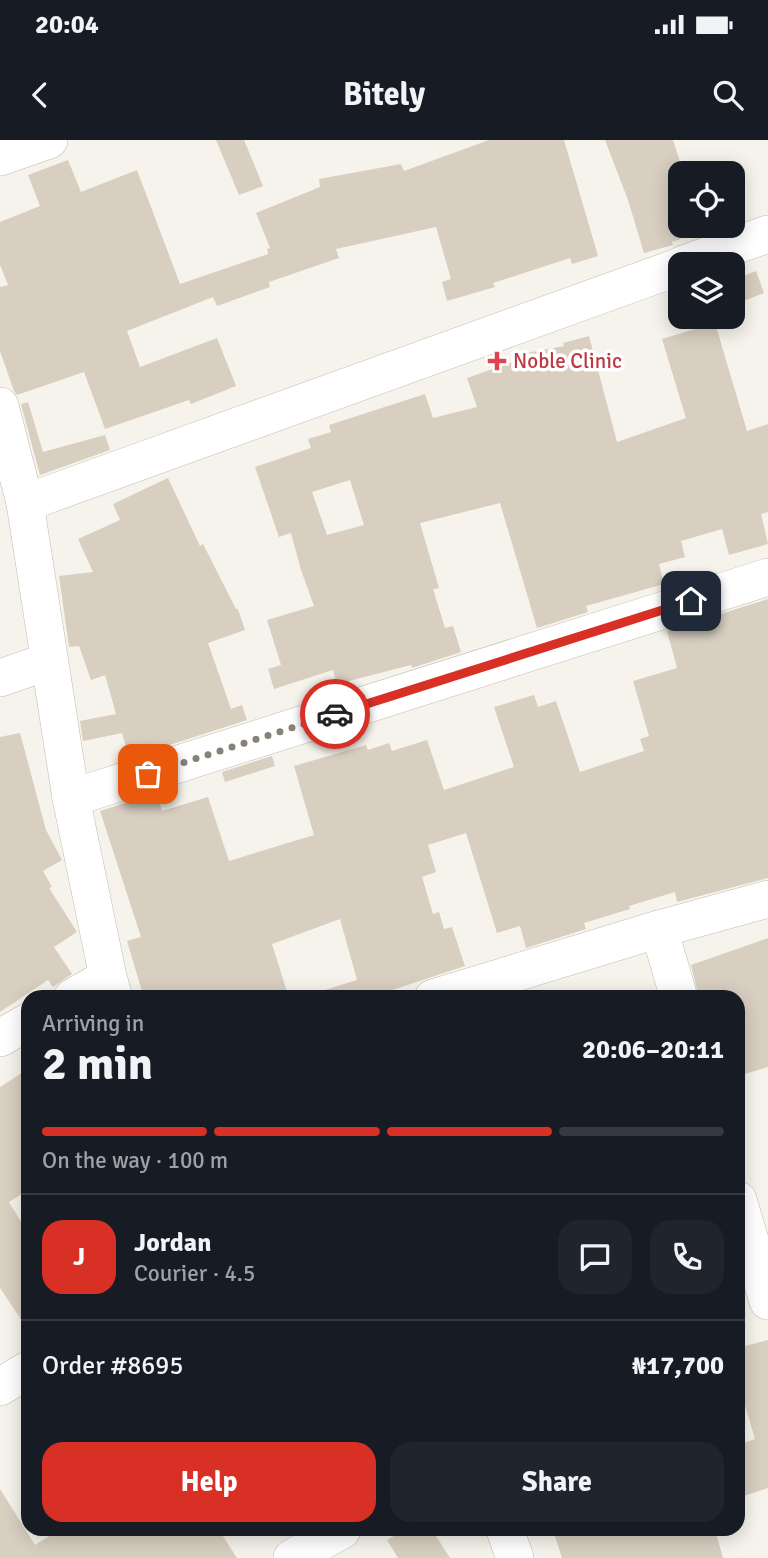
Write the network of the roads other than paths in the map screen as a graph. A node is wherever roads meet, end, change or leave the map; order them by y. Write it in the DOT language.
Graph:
graph roads {
  1 [pos="49,140"];
  2 [pos="0,157"];
  3 [pos="768,234"];
  4 [pos="719,252"];
  5 [pos="668,270"];
  6 [pos="0,406"];
  7 [pos="25,503"];
  8 [pos="768,577"];
  9 [pos="49,661"];
  10 [pos="0,678"];
  11 [pos="71,798"];
  12 [pos="768,899"];
  13 [pos="659,929"];
  14 [pos="111,987"];
  15 [pos="459,990"];
  16 [pos="677,990"];
  17 [pos="21,1026"];
  18 [pos="0,1038"];
  19 [pos="745,1224"];
  20 [pos="768,1301"];
  21 [pos="21,1374"];
  22 [pos="0,1387"];
  23 [pos="331,1536"];
  24 [pos="507,1536"];
  25 [pos="292,1558"];
  26 [pos="515,1558"];
  1 -- 2 [label="street"];
  3 -- 4 [label="street"];
  5 -- 7 [label="street"];
  6 -- 7 [label="street"];
  7 -- 9 [label="street"];
  8 -- 11 [label="street"];
  9 -- 10 [label="street"];
  9 -- 11 [label="street"];
  11 -- 14 [label="street"];
  12 -- 13 [label="street"];
  13 -- 15 [label="street"];
  13 -- 16 [label="street"];
  17 -- 18 [label="street"];
  19 -- 20 [label="street"];
  21 -- 22 [label="street"];
  23 -- 25 [label="street"];
  24 -- 26 [label="street"];
}
